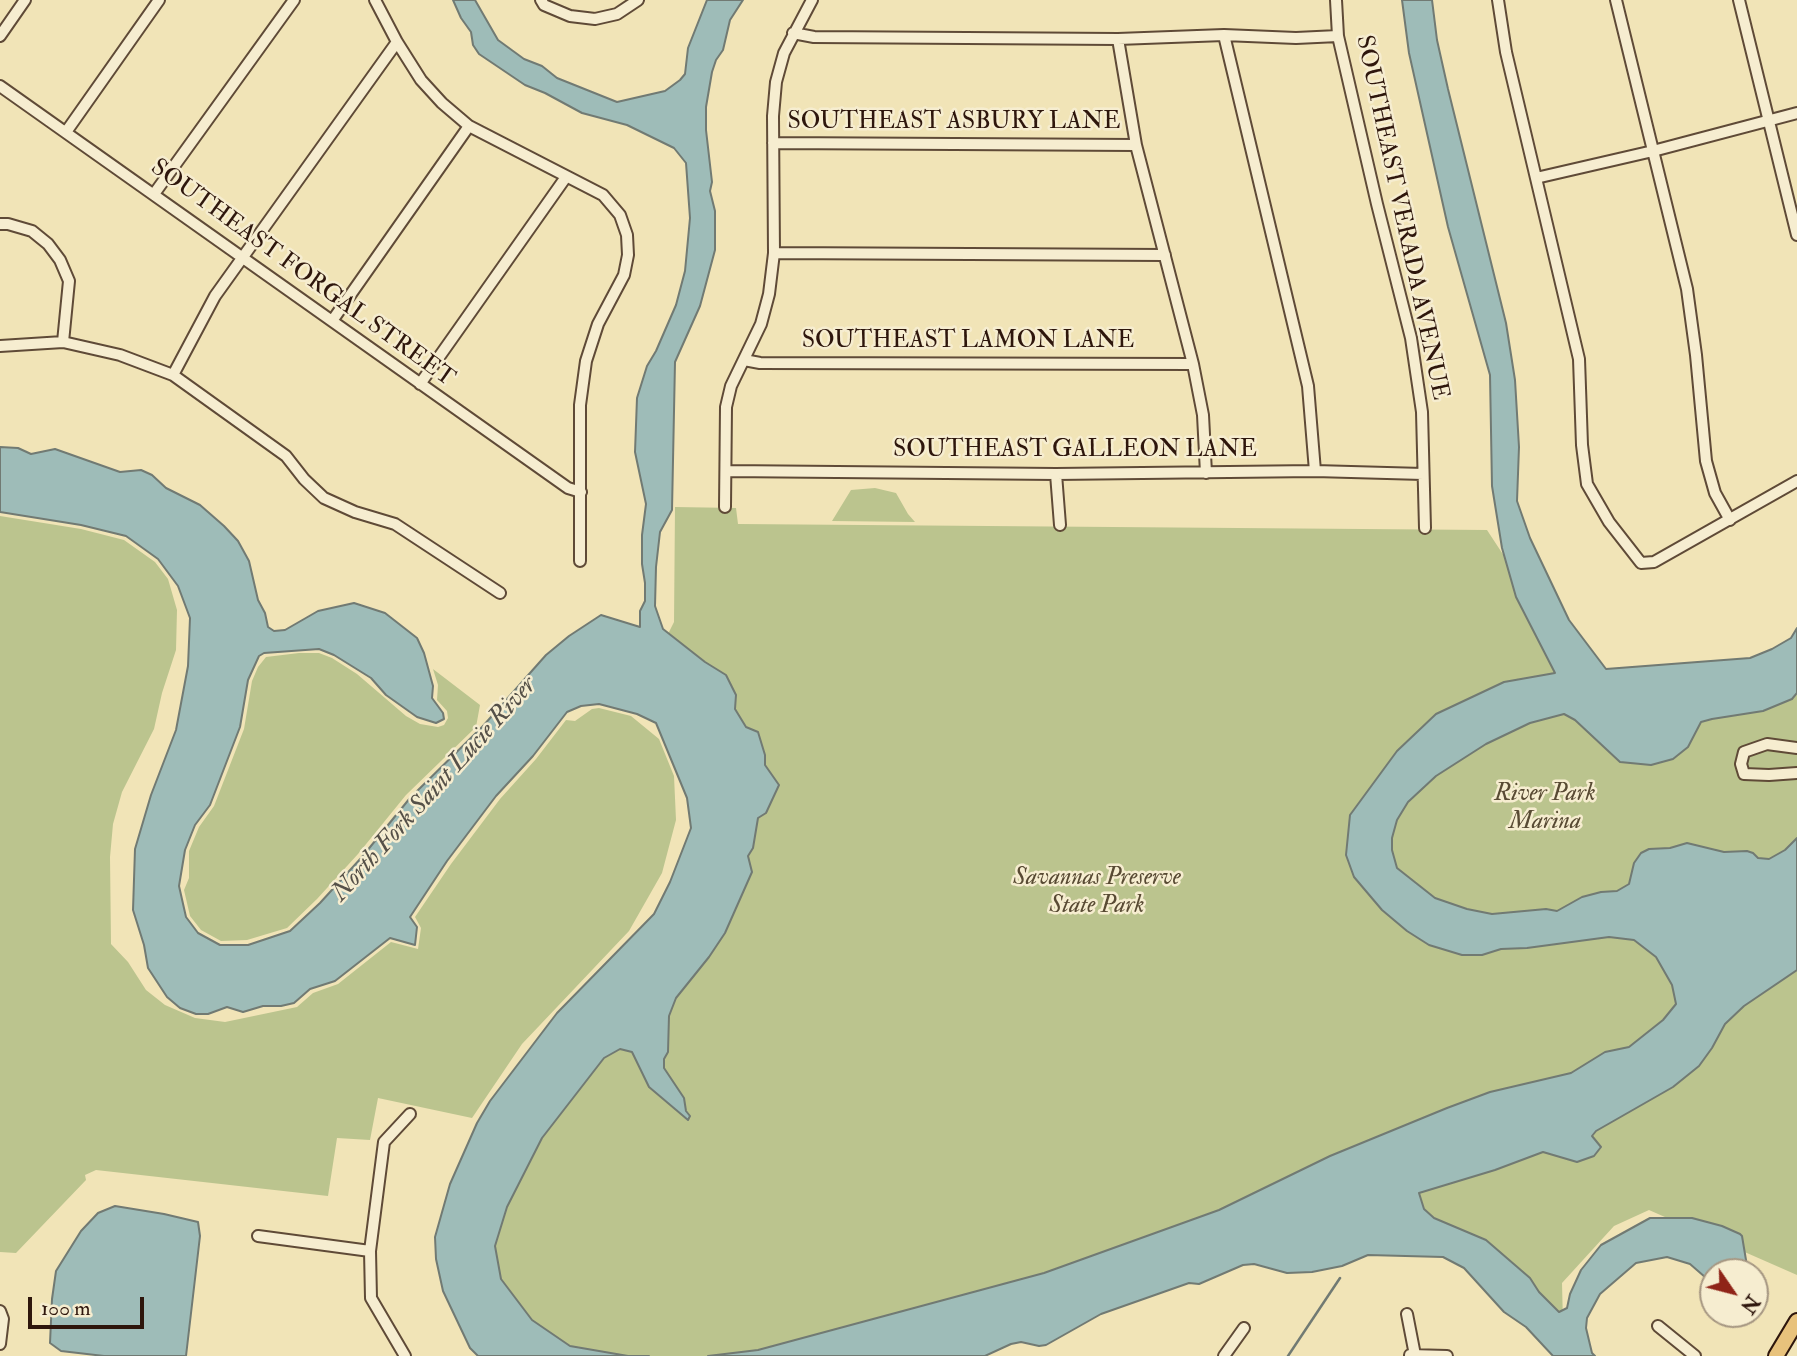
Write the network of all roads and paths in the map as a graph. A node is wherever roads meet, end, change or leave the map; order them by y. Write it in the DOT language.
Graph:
graph roads {
  1 [pos="25,0"];
  2 [pos="159,0"];
  3 [pos="294,0"];
  4 [pos="375,0"];
  5 [pos="541,0"];
  6 [pos="638,0"];
  7 [pos="812,0"];
  8 [pos="1336,0"];
  9 [pos="1497,0"];
  10 [pos="1616,0"];
  11 [pos="1739,0"];
  12 [pos="793,33"];
  13 [pos="1224,35"];
  14 [pos="0,36"];
  15 [pos="1338,36"];
  16 [pos="1118,39"];
  17 [pos="397,42"];
  18 [pos="0,86"];
  19 [pos="1797,113"];
  20 [pos="1769,120"];
  21 [pos="469,126"];
  22 [pos="66,132"];
  23 [pos="773,143"];
  24 [pos="1136,145"];
  25 [pos="1653,151"];
  26 [pos="566,177"];
  27 [pos="1536,178"];
  28 [pos="154,194"];
  29 [pos="0,223"];
  30 [pos="1797,235"];
  31 [pos="774,253"];
  32 [pos="1165,255"];
  33 [pos="242,258"];
  34 [pos="332,321"];
  35 [pos="63,342"];
  36 [pos="0,346"];
  37 [pos="744,360"];
  38 [pos="1192,364"];
  39 [pos="173,375"];
  40 [pos="420,384"];
  41 [pos="727,471"];
  42 [pos="1315,471"];
  43 [pos="1206,473"];
  44 [pos="1056,474"];
  45 [pos="1423,474"];
  46 [pos="1797,481"];
  47 [pos="581,492"];
  48 [pos="725,507"];
  49 [pos="1730,520"];
  50 [pos="1060,525"];
  51 [pos="1425,528"];
  52 [pos="580,561"];
  53 [pos="500,593"];
  54 [pos="1797,748"];
  55 [pos="1797,773"];
  56 [pos="410,1114"];
  57 [pos="258,1236"];
  58 [pos="370,1251"];
  59 [pos="0,1311"];
  60 [pos="1407,1314"];
  61 [pos="1797,1321"];
  62 [pos="1658,1326"];
  63 [pos="1244,1328"];
  64 [pos="0,1344"];
  65 [pos="1411,1355"];
  66 [pos="405,1356"];
  67 [pos="1224,1356"];
  68 [pos="1447,1356"];
  69 [pos="1695,1356"];
  70 [pos="1776,1356"];
  1 -- 14 [label="street"];
  2 -- 22 [label="street"];
  3 -- 28 [label="street"];
  4 -- 17 [label="street"];
  5 -- 6 [label="street"];
  7 -- 12 [label="street"];
  8 -- 15 [label="street, SOUTHEAST VERADA AVENUE"];
  9 -- 27 [label="street"];
  10 -- 25 [label="street"];
  11 -- 20 [label="street"];
  12 -- 16 [label="street"];
  12 -- 23 [label="street"];
  13 -- 15 [label="street"];
  13 -- 16 [label="street"];
  13 -- 42 [label="street"];
  15 -- 45 [label="street, SOUTHEAST VERADA AVENUE"];
  16 -- 24 [label="street"];
  17 -- 21 [label="street"];
  17 -- 33 [label="street"];
  18 -- 22 [label="street, SOUTHEAST FORGAL STREET"];
  19 -- 20 [label="street"];
  20 -- 25 [label="street"];
  20 -- 30 [label="street"];
  21 -- 26 [label="street"];
  21 -- 34 [label="street"];
  22 -- 28 [label="street, SOUTHEAST FORGAL STREET"];
  23 -- 24 [label="street, SOUTHEAST ASBURY LANE"];
  23 -- 31 [label="street"];
  24 -- 32 [label="street"];
  25 -- 27 [label="street"];
  25 -- 49 [label="street"];
  26 -- 40 [label="street"];
  26 -- 47 [label="street"];
  27 -- 49 [label="street"];
  28 -- 33 [label="street, SOUTHEAST FORGAL STREET"];
  29 -- 35 [label="street"];
  31 -- 32 [label="street"];
  31 -- 37 [label="street"];
  32 -- 38 [label="street"];
  33 -- 34 [label="street, SOUTHEAST FORGAL STREET"];
  33 -- 39 [label="street"];
  34 -- 40 [label="street, SOUTHEAST FORGAL STREET"];
  35 -- 36 [label="street"];
  35 -- 39 [label="street"];
  37 -- 38 [label="street, SOUTHEAST LAMON LANE"];
  37 -- 41 [label="street"];
  38 -- 43 [label="street"];
  39 -- 53 [label="street"];
  40 -- 47 [label="street, SOUTHEAST FORGAL STREET"];
  41 -- 44 [label="street, SOUTHEAST GALLEON LANE"];
  41 -- 48 [label="street"];
  42 -- 43 [label="street, SOUTHEAST GALLEON LANE"];
  42 -- 45 [label="street, SOUTHEAST GALLEON LANE"];
  43 -- 44 [label="street, SOUTHEAST GALLEON LANE"];
  44 -- 50 [label="street"];
  45 -- 51 [label="street, SOUTHEAST VERADA AVENUE"];
  46 -- 49 [label="street"];
  47 -- 52 [label="street"];
  54 -- 55 [label="street"];
  56 -- 58 [label="street"];
  57 -- 58 [label="street"];
  58 -- 66 [label="street"];
  59 -- 64 [label="street"];
  60 -- 65 [label="street"];
  61 -- 70 [label="main road"];
  62 -- 69 [label="street"];
  63 -- 67 [label="street"];
  65 -- 68 [label="street"];
}
